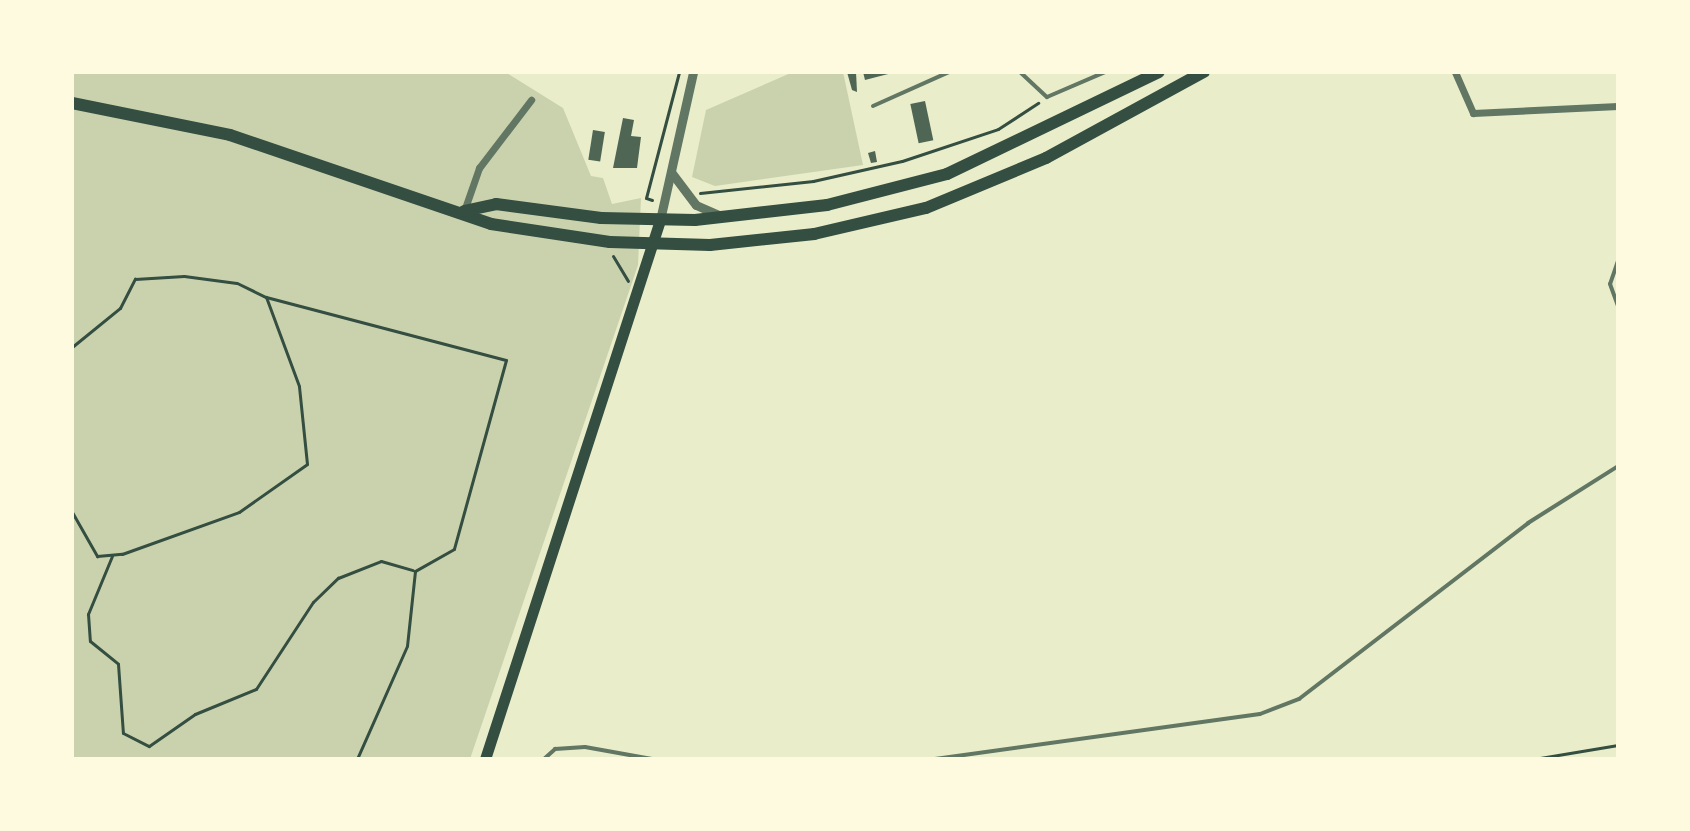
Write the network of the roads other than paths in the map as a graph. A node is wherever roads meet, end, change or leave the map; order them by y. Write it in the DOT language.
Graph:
graph roads {
  1 [pos="693,72"];
  2 [pos="949,72"];
  3 [pos="1020,72"];
  4 [pos="1105,72"];
  5 [pos="1159,72"];
  6 [pos="1204,72"];
  7 [pos="1455,72"];
  8 [pos="531,100"];
  9 [pos="72,103"];
  10 [pos="873,106"];
  11 [pos="1618,106"];
  12 [pos="671,172"];
  13 [pos="464,211"];
  14 [pos="725,218"];
  15 [pos="660,220"];
  16 [pos="653,244"];
  17 [pos="1618,261"];
  18 [pos="1618,306"];
  19 [pos="1618,466"];
  20 [pos="485,759"];
  21 [pos="544,759"];
  22 [pos="652,759"];
  23 [pos="935,759"];
  1 -- 12 [label="street"];
  2 -- 10 [label="lane"];
  3 -- 4 [label="lane"];
  5 -- 14 [label="main road"];
  6 -- 16 [label="main road"];
  7 -- 11 [label="street"];
  8 -- 13 [label="street"];
  9 -- 13 [label="main road"];
  12 -- 14 [label="street"];
  12 -- 15 [label="street"];
  13 -- 15 [label="main road"];
  13 -- 16 [label="main road"];
  14 -- 15 [label="main road"];
  15 -- 16 [label="main road"];
  16 -- 20 [label="main road"];
  17 -- 18 [label="lane"];
  19 -- 23 [label="lane"];
  21 -- 22 [label="lane"];
}
